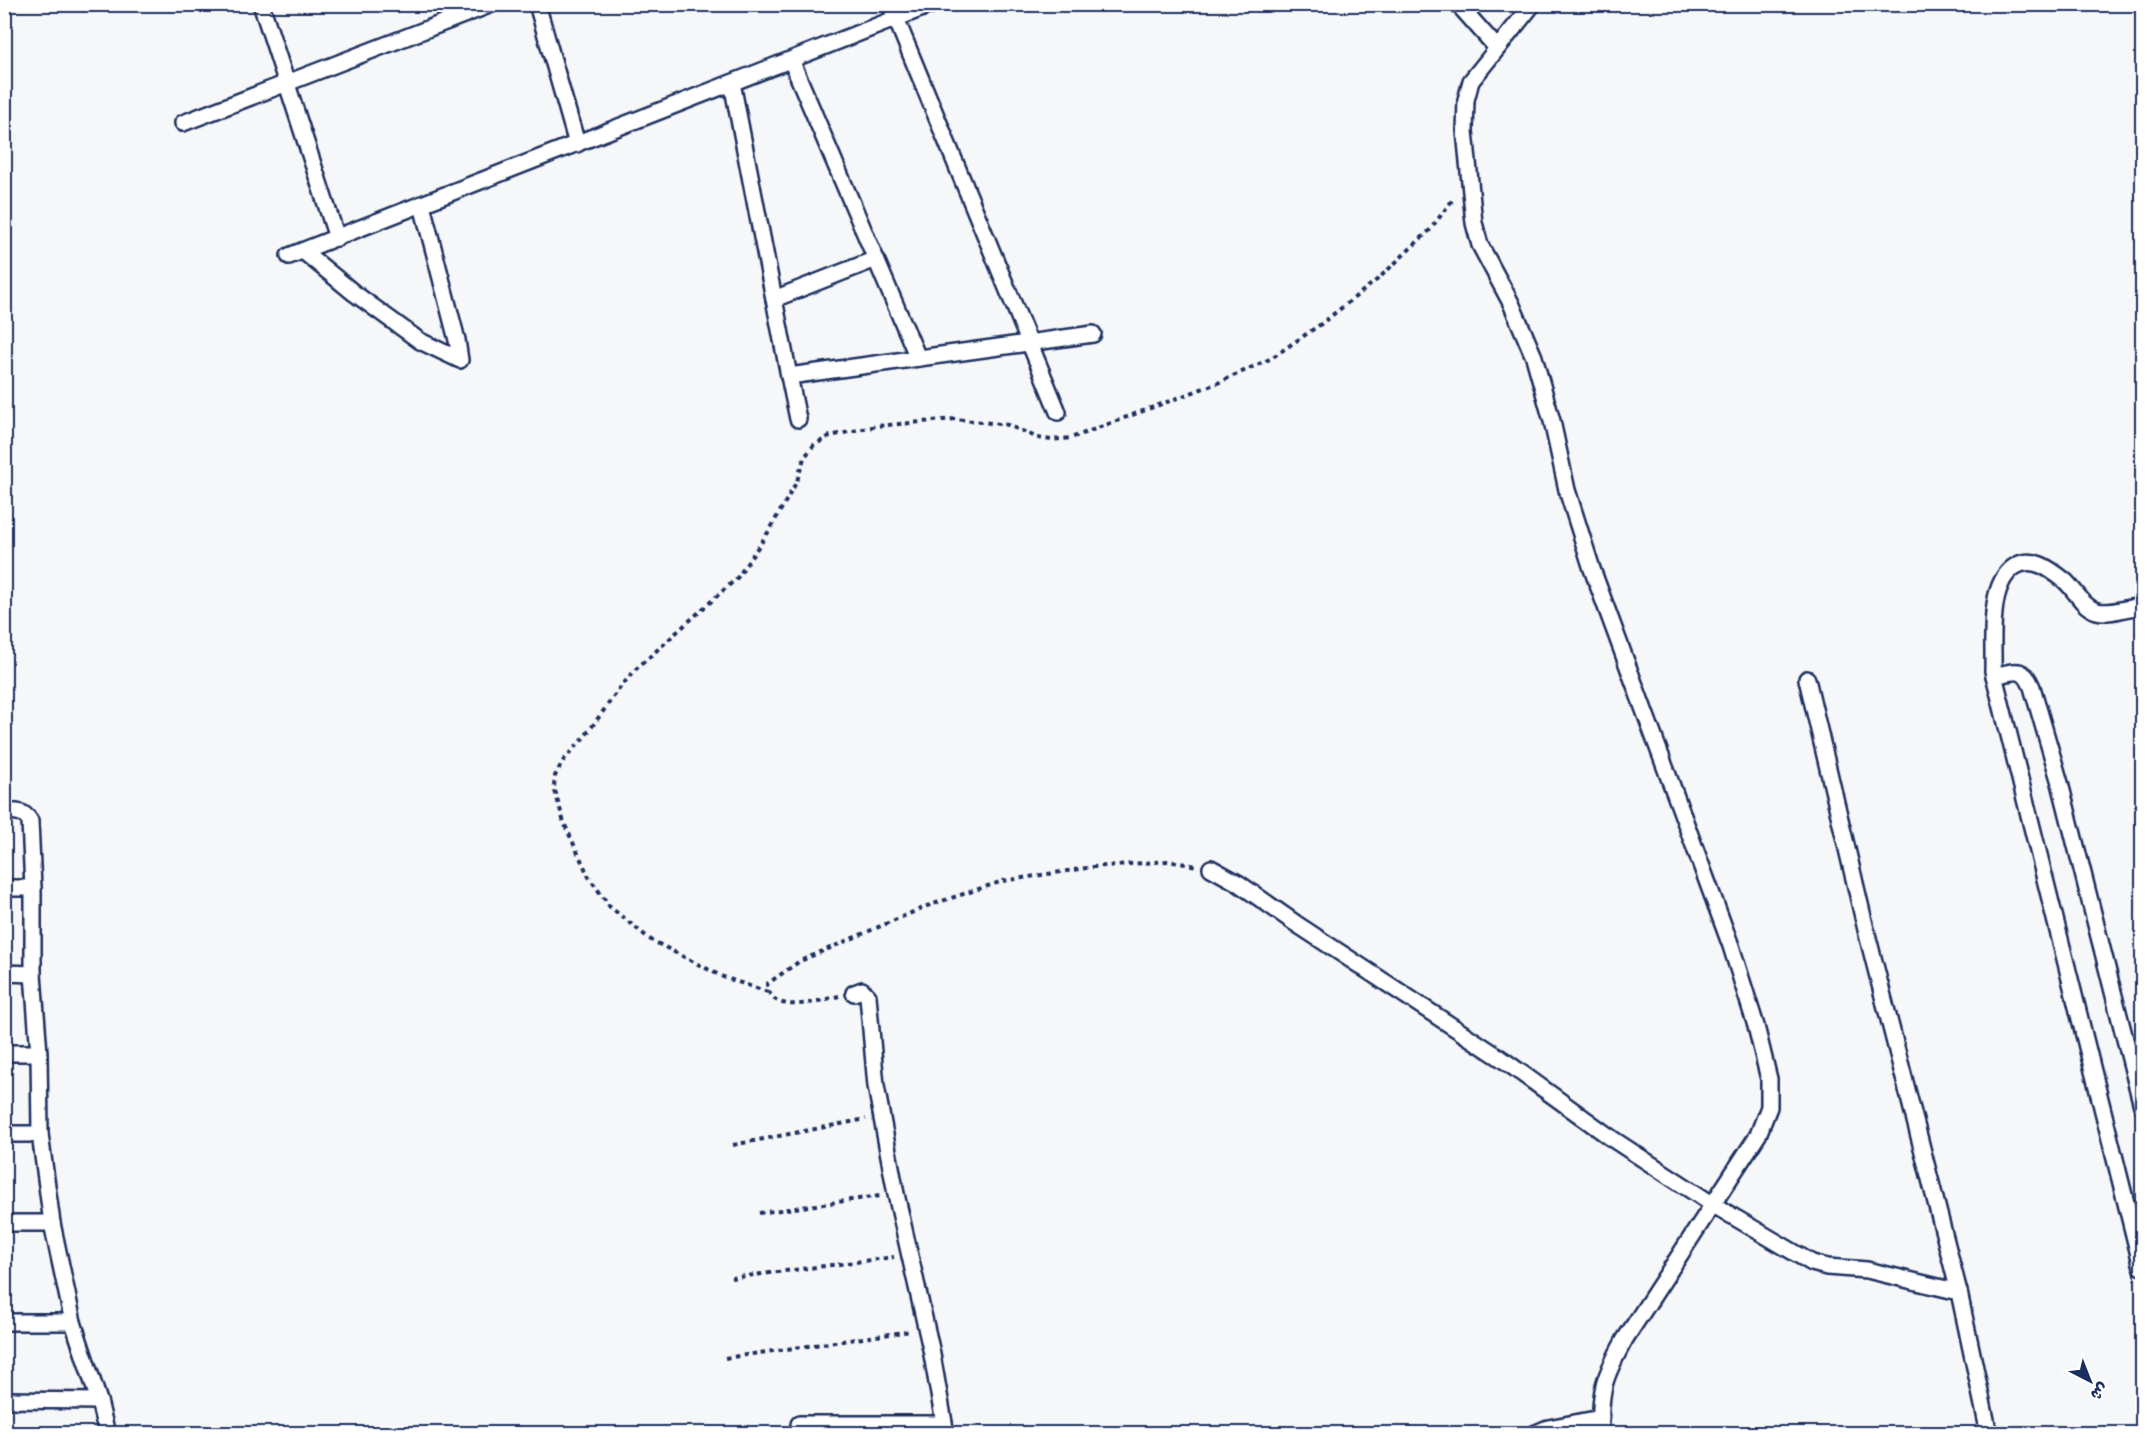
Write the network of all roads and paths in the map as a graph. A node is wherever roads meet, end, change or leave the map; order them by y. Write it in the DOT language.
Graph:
graph roads {
  1 [pos="261,4"];
  2 [pos="492,4"];
  3 [pos="537,4"];
  4 [pos="933,4"];
  5 [pos="1458,4"];
  6 [pos="1533,4"];
  7 [pos="893,12"];
  8 [pos="1497,48"];
  9 [pos="791,60"];
  10 [pos="286,83"];
  11 [pos="732,83"];
  12 [pos="183,123"];
  13 [pos="577,144"];
  14 [pos="1468,175"];
  15 [pos="422,205"];
  16 [pos="337,238"];
  17 [pos="876,259"];
  18 [pos="774,299"];
  19 [pos="1093,334"];
  20 [pos="1030,343"];
  21 [pos="918,358"];
  22 [pos="789,376"];
  23 [pos="1058,412"];
  24 [pos="798,418"];
  25 [pos="2142,607"];
  26 [pos="1994,676"];
  27 [pos="1807,679"];
  28 [pos="4,812"];
  29 [pos="1211,868"];
  30 [pos="4,888"];
  31 [pos="33,888"];
  32 [pos="4,973"];
  33 [pos="33,974"];
  34 [pos="768,992"];
  35 [pos="854,993"];
  36 [pos="4,1053"];
  37 [pos="39,1053"];
  38 [pos="2142,1107"];
  39 [pos="882,1116"];
  40 [pos="4,1134"];
  41 [pos="40,1134"];
  42 [pos="733,1145"];
  43 [pos="896,1194"];
  44 [pos="1712,1204"];
  45 [pos="759,1213"];
  46 [pos="4,1223"];
  47 [pos="52,1223"];
  48 [pos="910,1255"];
  49 [pos="2142,1267"];
  50 [pos="731,1278"];
  51 [pos="1959,1292"];
  52 [pos="4,1322"];
  53 [pos="73,1322"];
  54 [pos="927,1329"];
  55 [pos="725,1358"];
  56 [pos="4,1400"];
  57 [pos="99,1401"];
  58 [pos="799,1424"];
  59 [pos="1601,1426"];
  60 [pos="945,1429"];
  61 [pos="107,1434"];
  62 [pos="1534,1434"];
  63 [pos="1989,1434"];
  1 -- 10 [label="street"];
  2 -- 10 [label="street"];
  3 -- 13 [label="street"];
  4 -- 7 [label="street"];
  5 -- 8 [label="street"];
  6 -- 8 [label="street"];
  7 -- 9 [label="street"];
  7 -- 20 [label="street"];
  8 -- 14 [label="street"];
  9 -- 11 [label="street"];
  9 -- 17 [label="street"];
  10 -- 12 [label="street"];
  10 -- 16 [label="street"];
  11 -- 13 [label="street"];
  11 -- 18 [label="street"];
  13 -- 15 [label="street"];
  14 -- 34 [label="path"];
  14 -- 44 [label="street"];
  15 -- 16 [label="street"];
  15 -- 16 [label="street"];
  17 -- 18 [label="street"];
  17 -- 21 [label="street"];
  18 -- 22 [label="street"];
  19 -- 20 [label="street"];
  20 -- 21 [label="street"];
  20 -- 23 [label="street"];
  21 -- 22 [label="street"];
  22 -- 24 [label="street"];
  25 -- 26 [label="street"];
  26 -- 38 [label="street"];
  26 -- 49 [label="street"];
  27 -- 51 [label="street"];
  28 -- 31 [label="street"];
  29 -- 34 [label="path"];
  29 -- 44 [label="street"];
  30 -- 31 [label="street"];
  31 -- 33 [label="street"];
  32 -- 33 [label="street"];
  33 -- 37 [label="street"];
  34 -- 35 [label="path"];
  35 -- 39 [label="street"];
  36 -- 37 [label="street"];
  37 -- 41 [label="street"];
  39 -- 42 [label="path"];
  39 -- 43 [label="street"];
  40 -- 41 [label="street"];
  41 -- 47 [label="street"];
  43 -- 45 [label="path"];
  43 -- 48 [label="street"];
  44 -- 51 [label="street"];
  44 -- 59 [label="street"];
  46 -- 47 [label="street"];
  47 -- 53 [label="street"];
  48 -- 50 [label="path"];
  48 -- 54 [label="street"];
  51 -- 63 [label="street"];
  52 -- 53 [label="street"];
  53 -- 57 [label="street"];
  54 -- 55 [label="path"];
  54 -- 60 [label="street"];
  56 -- 57 [label="street"];
  57 -- 61 [label="street"];
  58 -- 60 [label="street"];
  59 -- 62 [label="street"];
}
